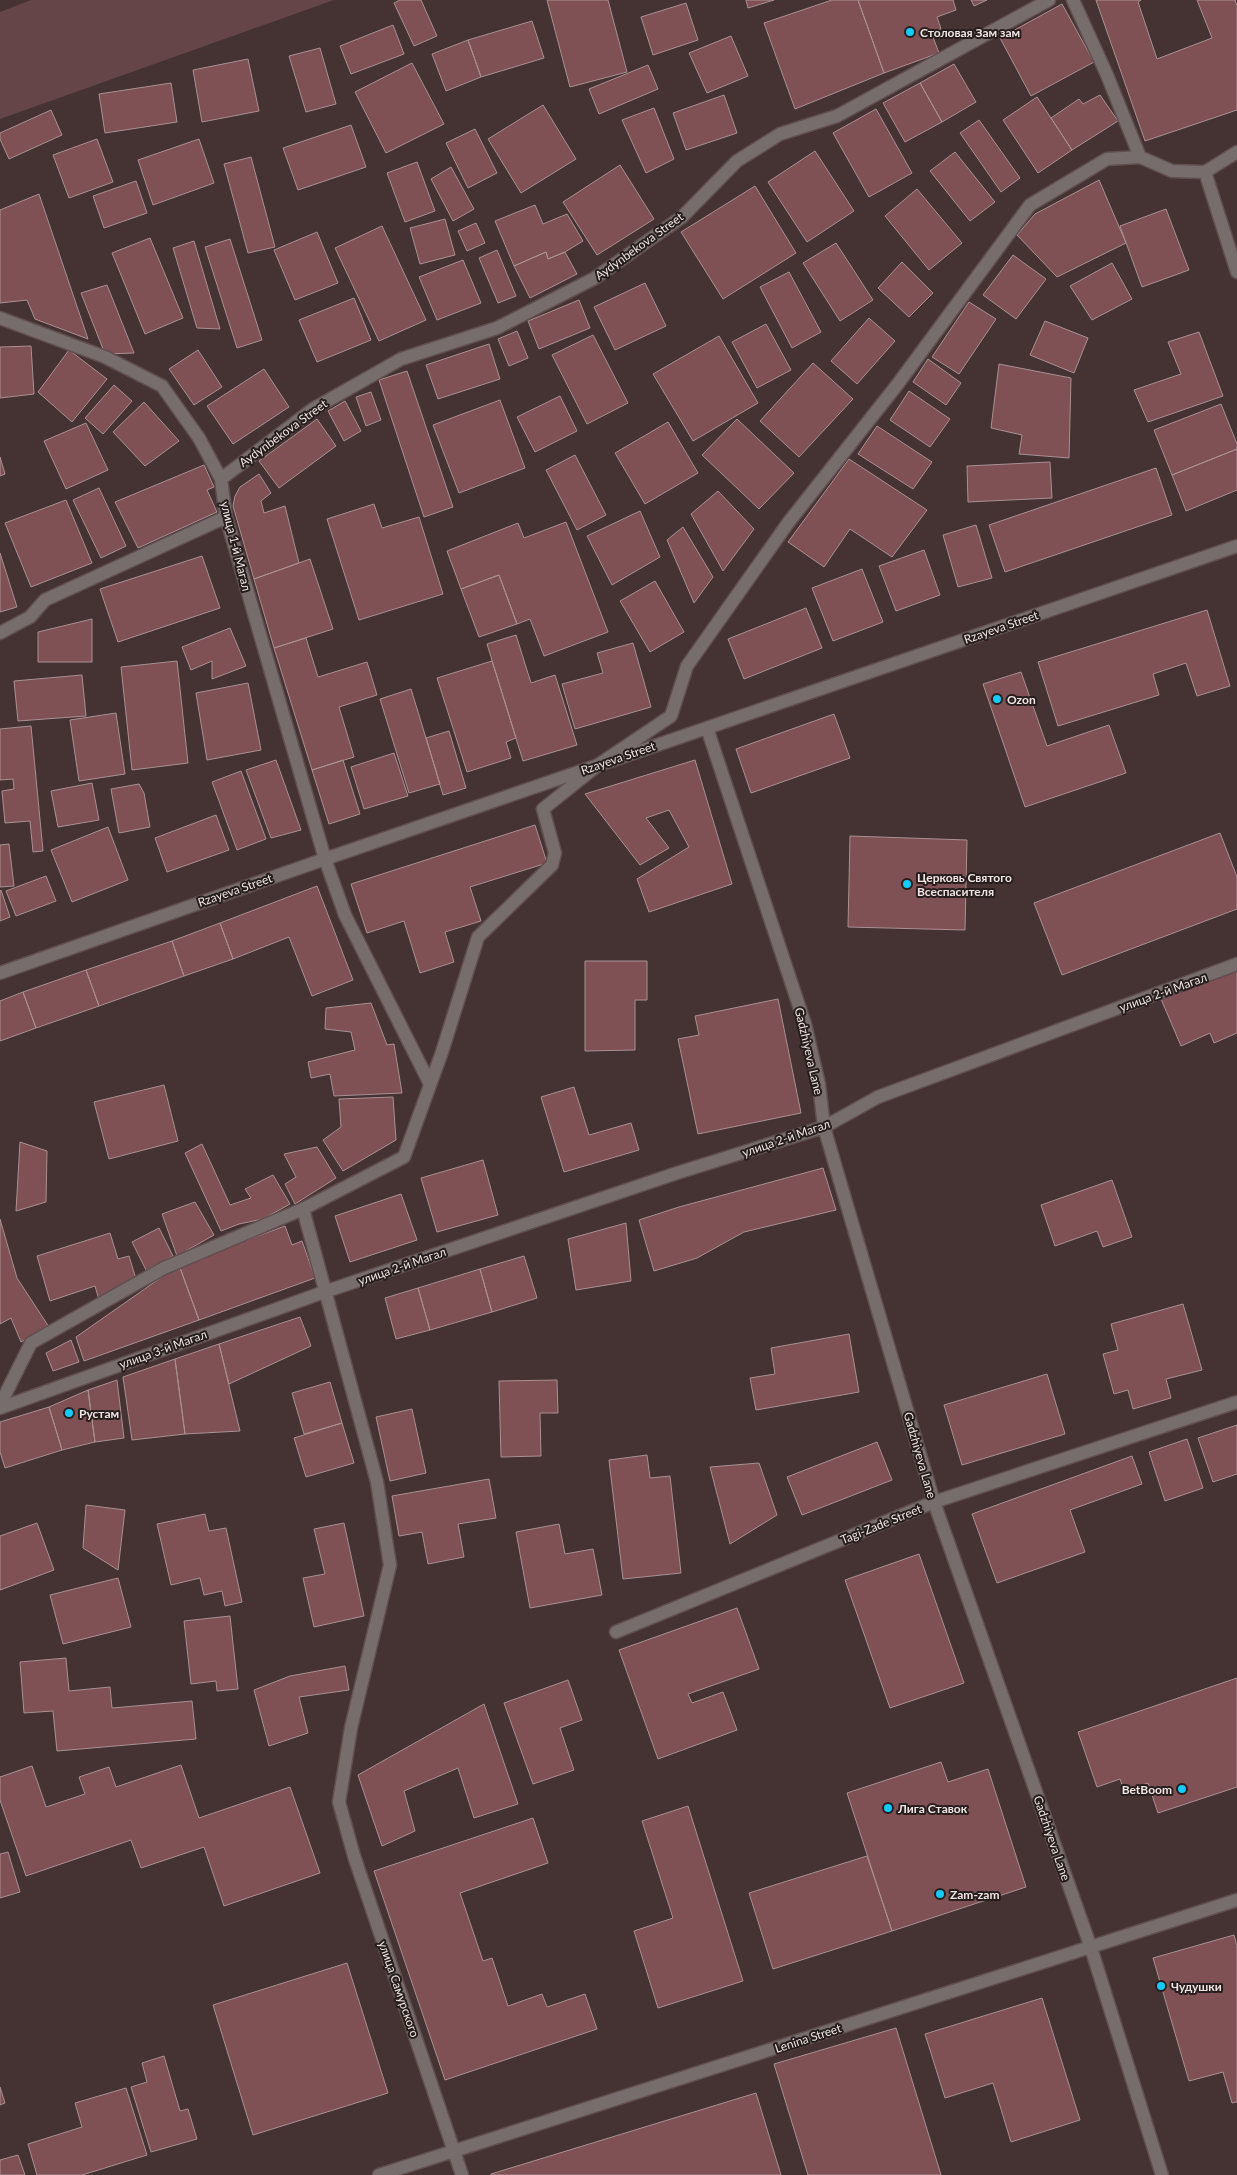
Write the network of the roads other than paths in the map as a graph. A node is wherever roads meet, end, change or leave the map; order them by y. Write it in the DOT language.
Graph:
graph roads {
  1 [pos="1049,0"];
  2 [pos="1073,0"];
  3 [pos="1237,152"];
  4 [pos="1140,157"];
  5 [pos="1206,172"];
  6 [pos="1237,272"];
  7 [pos="0,318"];
  8 [pos="221,479"];
  9 [pos="226,517"];
  10 [pos="1237,546"];
  11 [pos="0,633"];
  12 [pos="707,728"];
  13 [pos="598,765"];
  14 [pos="324,859"];
  15 [pos="1237,964"];
  16 [pos="0,973"];
  17 [pos="430,1084"];
  18 [pos="824,1128"];
  19 [pos="303,1208"];
  20 [pos="327,1291"];
  21 [pos="1237,1402"];
  22 [pos="0,1407"];
  23 [pos="934,1502"];
  24 [pos="616,1632"];
  25 [pos="1237,1900"];
  26 [pos="1091,1948"];
  27 [pos="454,2151"];
  28 [pos="379,2175"];
  29 [pos="462,2175"];
  30 [pos="1162,2175"];
  1 -- 8 [label="street, Aydynbekova Street"];
  2 -- 4 [label="street"];
  3 -- 5 [label="street"];
  4 -- 5 [label="street"];
  4 -- 13 [label="street"];
  5 -- 6 [label="street"];
  7 -- 8 [label="street, улица 1-й Магал"];
  8 -- 9 [label="street, улица 1-й Магал"];
  9 -- 11 [label="street"];
  9 -- 14 [label="street, улица 1-й Магал"];
  10 -- 12 [label="street, Rzayeva Street"];
  12 -- 13 [label="street, Rzayeva Street"];
  12 -- 18 [label="street, Gadzhiyeva Lane"];
  13 -- 14 [label="street, Rzayeva Street"];
  13 -- 17 [label="street"];
  14 -- 16 [label="street, Rzayeva Street"];
  14 -- 17 [label="street, улица 1-й Магал"];
  15 -- 18 [label="street, улица 2-й Магал"];
  17 -- 19 [label="street"];
  18 -- 20 [label="street, улица 2-й Магал"];
  18 -- 23 [label="street, Gadzhiyeva Lane"];
  19 -- 20 [label="street"];
  19 -- 22 [label="street"];
  20 -- 22 [label="street, улица 3-й Магал"];
  20 -- 27 [label="street, улица Самурского"];
  21 -- 23 [label="street, Tagi-Zade Street"];
  23 -- 24 [label="street, Tagi-Zade Street"];
  23 -- 26 [label="street, Gadzhiyeva Lane"];
  25 -- 26 [label="street, Lenina Street"];
  26 -- 27 [label="street, Lenina Street"];
  26 -- 30 [label="street, Gadzhiyeva Lane"];
  27 -- 28 [label="street, Lenina Street"];
  27 -- 29 [label="street, улица Самурского"];
}
